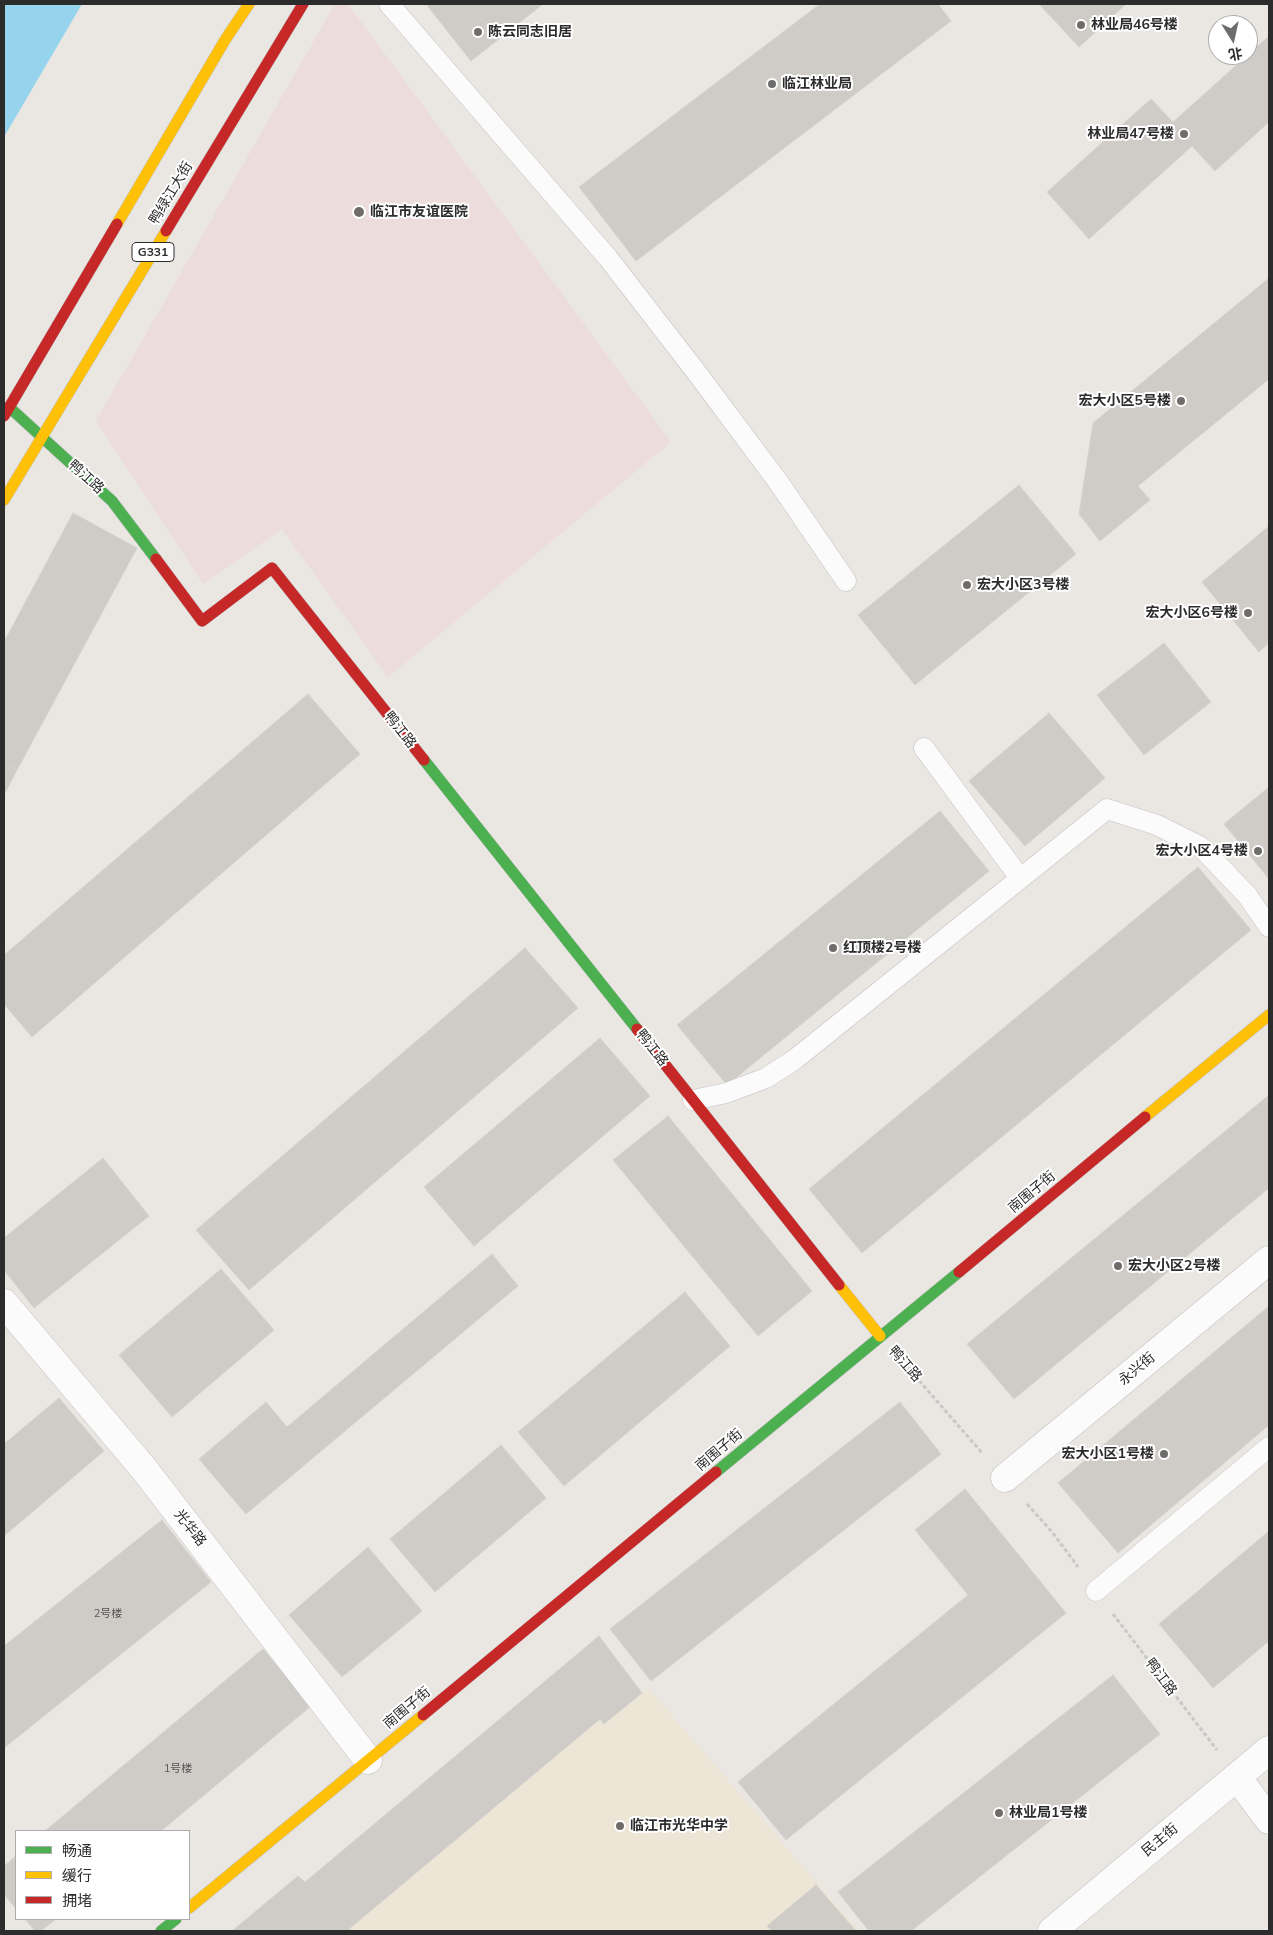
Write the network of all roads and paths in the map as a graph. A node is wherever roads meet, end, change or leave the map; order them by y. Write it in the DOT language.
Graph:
graph roads {
  1 [pos="249,4"];
  2 [pos="303,4"];
  3 [pos="389,4"];
  4 [pos="6,411"];
  5 [pos="41,437"];
  6 [pos="4,500"];
  7 [pos="846,581"];
  8 [pos="924,748"];
  9 [pos="1020,878"];
  10 [pos="1269,927"];
  11 [pos="1269,1015"];
  12 [pos="693,1100"];
  13 [pos="1269,1260"];
  14 [pos="4,1303"];
  15 [pos="880,1336"];
  16 [pos="1269,1447"];
  17 [pos="1005,1478"];
  18 [pos="1096,1591"];
  19 [pos="1269,1750"];
  20 [pos="368,1760"];
  21 [pos="1237,1777"];
  22 [pos="1269,1820"];
  23 [pos="190,1907"];
  24 [pos="175,1920"];
  25 [pos="161,1931"];
  26 [pos="1052,1931"];
  1 -- 4 [label="main road"];
  2 -- 5 [label="main road, 鸭绿江大街 / G331"];
  3 -- 7 [label="lane"];
  4 -- 5 [label="main road, 鸭江路"];
  5 -- 6 [label="main road, 鸭绿江大街 / G331"];
  5 -- 12 [label="main road, 鸭江路"];
  8 -- 9 [label="lane"];
  9 -- 10 [label="lane"];
  9 -- 12 [label="lane"];
  11 -- 15 [label="main road, 南围子街"];
  12 -- 15 [label="main road, 鸭江路"];
  13 -- 17 [label="street, 永兴街"];
  14 -- 20 [label="street, 光华路"];
  15 -- 17 [label="path, 鸭江路"];
  15 -- 20 [label="main road, 南围子街"];
  16 -- 18 [label="lane"];
  17 -- 18 [label="path, 鸭江路"];
  18 -- 21 [label="path, 鸭江路"];
  19 -- 21 [label="street, 民主街"];
  20 -- 23 [label="main road, 南围子街"];
  21 -- 22 [label="street"];
  21 -- 26 [label="street, 民主街"];
  24 -- 25 [label="main road"];
}
